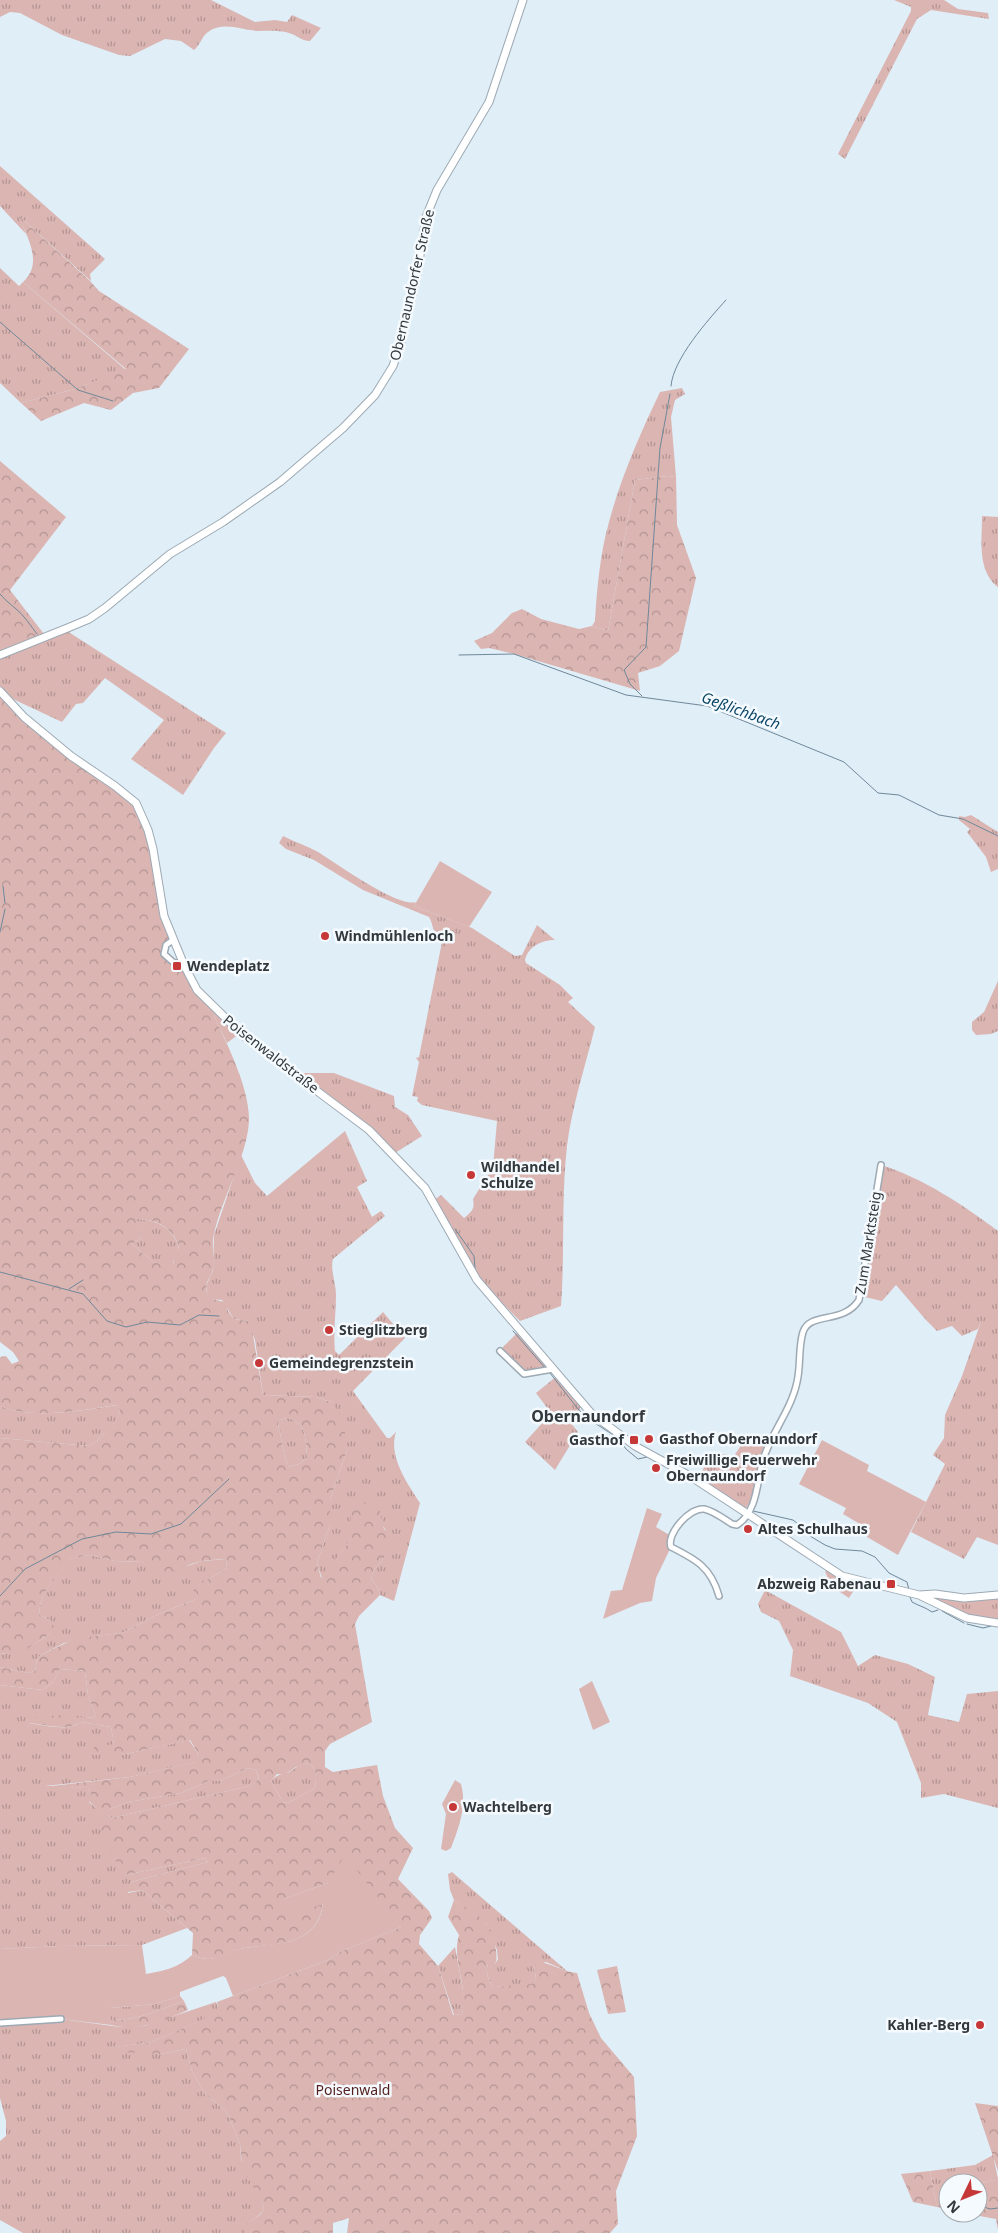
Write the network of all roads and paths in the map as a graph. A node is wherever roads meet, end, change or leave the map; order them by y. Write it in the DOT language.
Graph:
graph roads {
  1 [pos="523,0"];
  2 [pos="0,655"];
  3 [pos="0,690"];
  4 [pos="173,940"];
  5 [pos="184,965"];
  6 [pos="881,1165"];
  7 [pos="500,1351"];
  8 [pos="553,1369"];
  9 [pos="749,1510"];
  10 [pos="919,1595"];
  11 [pos="998,1595"];
  12 [pos="719,1596"];
  13 [pos="998,1623"];
  14 [pos="61,2019"];
  15 [pos="0,2024"];
  1 -- 2 [label="street, Obernaundorfer Straße"];
  3 -- 4 [label="street, Poisenwaldstraße"];
  4 -- 5 [label="street, Poisenwaldstraße"];
  4 -- 5 [label="street"];
  5 -- 8 [label="street, Poisenwaldstraße"];
  6 -- 9 [label="street, Zum Marktsteig"];
  7 -- 8 [label="street"];
  8 -- 9 [label="street, Poisenwaldstraße"];
  9 -- 10 [label="street, Poisenwaldstraße"];
  9 -- 12 [label="street"];
  10 -- 11 [label="street, Poisenwaldstraße"];
  10 -- 13 [label="street"];
  14 -- 15 [label="street"];
}
